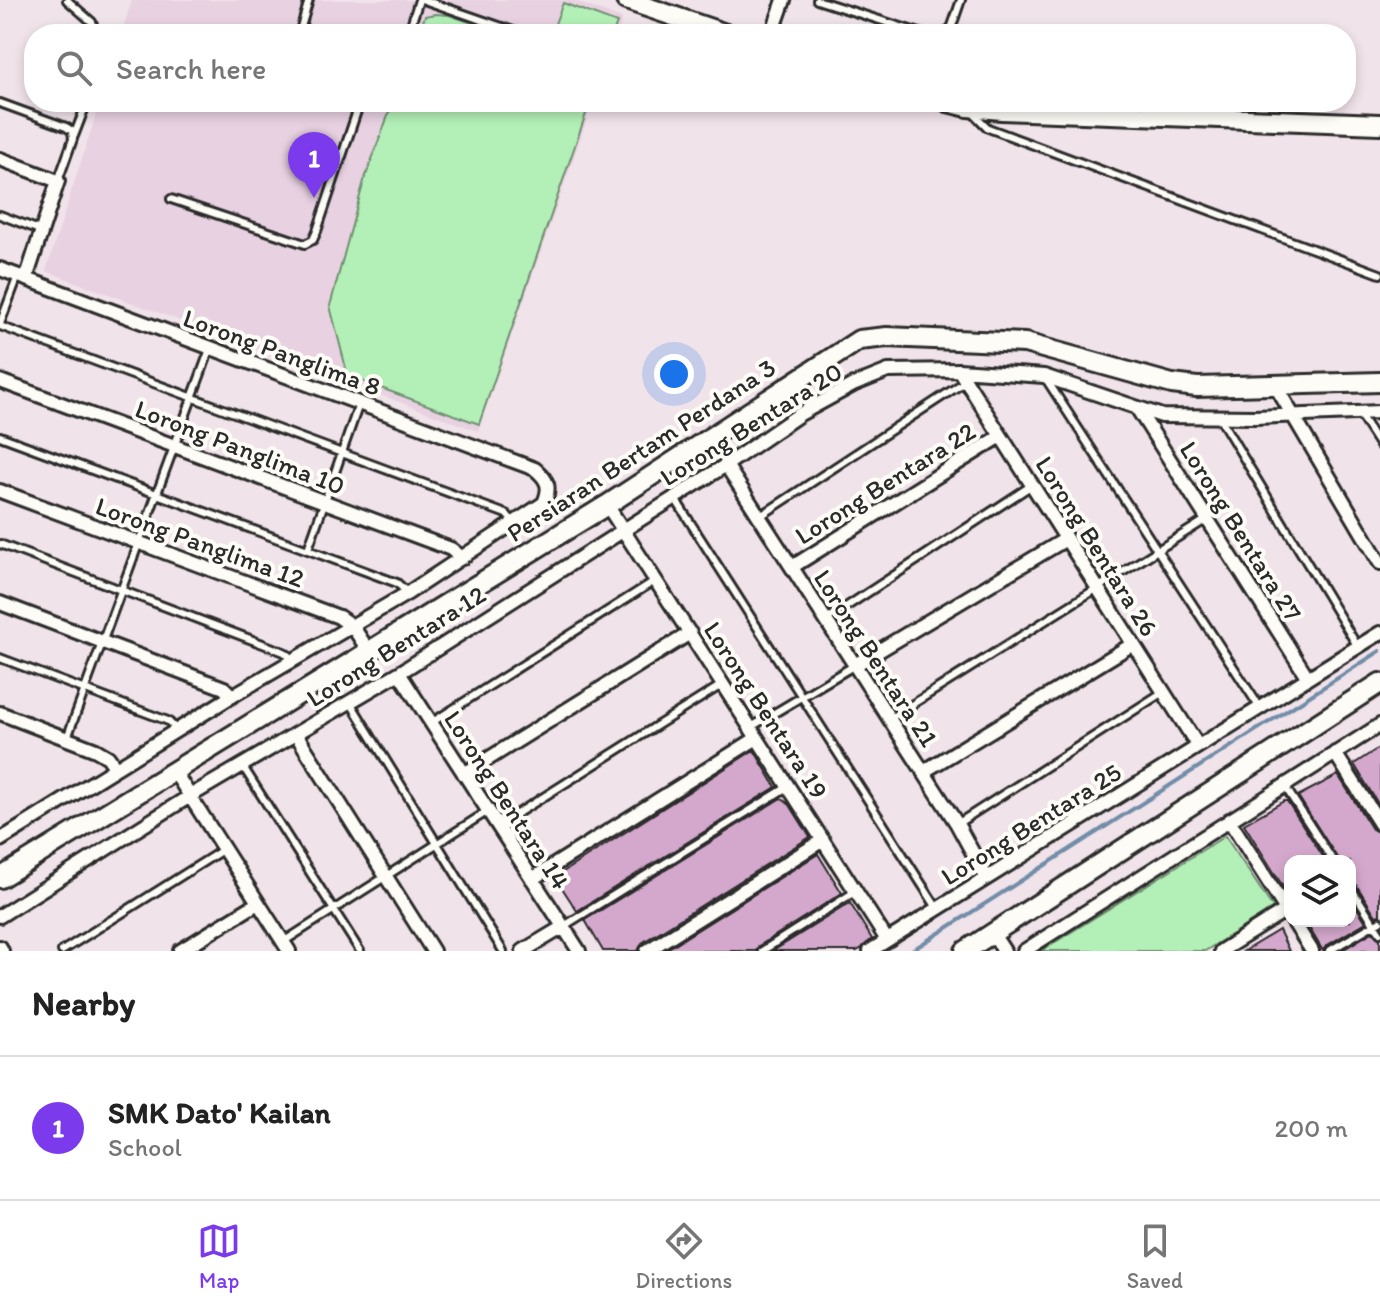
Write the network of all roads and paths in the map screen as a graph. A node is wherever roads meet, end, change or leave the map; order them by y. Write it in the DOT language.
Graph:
graph roads {
  1 [pos="67,0"];
  2 [pos="309,0"];
  3 [pos="422,0"];
  4 [pos="626,0"];
  5 [pos="784,0"];
  6 [pos="817,0"];
  7 [pos="961,0"];
  8 [pos="93,24"];
  9 [pos="302,24"];
  10 [pos="412,24"];
  11 [pos="493,24"];
  12 [pos="697,24"];
  13 [pos="776,24"];
  14 [pos="892,24"];
  15 [pos="953,24"];
  16 [pos="0,103"];
  17 [pos="24,112"];
  18 [pos="25,112"];
  19 [pos="83,112"];
  20 [pos="357,112"];
  21 [pos="972,112"];
  22 [pos="1089,112"];
  23 [pos="1380,124"];
  24 [pos="73,139"];
  25 [pos="0,159"];
  26 [pos="58,181"];
  27 [pos="171,199"];
  28 [pos="0,215"];
  29 [pos="42,231"];
  30 [pos="0,269"];
  31 [pos="1380,274"];
  32 [pos="22,278"];
  33 [pos="0,325"];
  34 [pos="210,349"];
  35 [pos="963,376"];
  36 [pos="1044,376"];
  37 [pos="0,381"];
  38 [pos="1380,382"];
  39 [pos="1275,385"];
  40 [pos="193,397"];
  41 [pos="359,404"];
  42 [pos="1137,408"];
  43 [pos="1358,412"];
  44 [pos="1380,412"];
  45 [pos="1291,415"];
  46 [pos="1219,416"];
  47 [pos="0,436"];
  48 [pos="1001,436"];
  49 [pos="175,446"];
  50 [pos="1380,446"];
  51 [pos="342,452"];
  52 [pos="726,465"];
  53 [pos="1032,485"];
  54 [pos="0,491"];
  55 [pos="157,494"];
  56 [pos="674,497"];
  57 [pos="324,502"];
  58 [pos="607,505"];
  59 [pos="759,517"];
  60 [pos="1207,519"];
  61 [pos="516,523"];
  62 [pos="623,529"];
  63 [pos="1066,539"];
  64 [pos="139,542"];
  65 [pos="0,544"];
  66 [pos="308,549"];
  67 [pos="1157,550"];
  68 [pos="462,558"];
  69 [pos="1380,563"];
  70 [pos="792,567"];
  71 [pos="656,580"];
  72 [pos="1097,588"];
  73 [pos="121,589"];
  74 [pos="408,593"];
  75 [pos="0,603"];
  76 [pos="826,620"];
  77 [pos="353,627"];
  78 [pos="690,633"];
  79 [pos="1380,633"];
  80 [pos="102,642"];
  81 [pos="1133,644"];
  82 [pos="1358,647"];
  83 [pos="370,653"];
  84 [pos="0,658"];
  85 [pos="294,660"];
  86 [pos="855,665"];
  87 [pos="399,673"];
  88 [pos="1308,678"];
  89 [pos="1380,683"];
  90 [pos="723,684"];
  91 [pos="84,690"];
  92 [pos="1163,692"];
  93 [pos="232,696"];
  94 [pos="802,697"];
  95 [pos="350,702"];
  96 [pos="1260,708"];
  97 [pos="0,713"];
  98 [pos="889,719"];
  99 [pos="431,723"];
  100 [pos="1380,725"];
  101 [pos="176,729"];
  102 [pos="754,732"];
  103 [pos="296,734"];
  104 [pos="67,738"];
  105 [pos="1198,746"];
  106 [pos="1335,753"];
  107 [pos="242,765"];
  108 [pos="115,767"];
  109 [pos="174,771"];
  110 [pos="923,772"];
  111 [pos="464,774"];
  112 [pos="1284,785"];
  113 [pos="789,786"];
  114 [pos="190,796"];
  115 [pos="488,811"];
  116 [pos="1229,820"];
  117 [pos="957,824"];
  118 [pos="1380,824"];
  119 [pos="498,826"];
  120 [pos="0,840"];
  121 [pos="823,840"];
  122 [pos="436,844"];
  123 [pos="224,849"];
  124 [pos="1329,855"];
  125 [pos="386,876"];
  126 [pos="986,877"];
  127 [pos="0,878"];
  128 [pos="532,879"];
  129 [pos="856,891"];
  130 [pos="1356,894"];
  131 [pos="258,903"];
  132 [pos="1284,907"];
  133 [pos="937,908"];
  134 [pos="334,909"];
  135 [pos="0,916"];
  136 [pos="1284,919"];
  137 [pos="1377,923"];
  138 [pos="563,927"];
  139 [pos="1297,927"];
  140 [pos="1380,933"];
  141 [pos="993,934"];
  142 [pos="887,940"];
  143 [pos="286,946"];
  144 [pos="62,951"];
  145 [pos="180,951"];
  146 [pos="360,951"];
  147 [pos="433,951"];
  148 [pos="503,951"];
  149 [pos="523,951"];
  150 [pos="579,951"];
  151 [pos="647,951"];
  152 [pos="762,951"];
  153 [pos="870,951"];
  154 [pos="965,951"];
  155 [pos="1004,951"];
  156 [pos="1024,951"];
  157 [pos="1221,951"];
  158 [pos="1312,951"];
  159 [pos="1329,951"];
  1 -- 8 [label="lane"];
  2 -- 9 [label="lane"];
  3 -- 10 [label="lane"];
  3 -- 11 [label="lane"];
  4 -- 12 [label="street"];
  5 -- 13 [label="street"];
  6 -- 14 [label="lane"];
  7 -- 15 [label="lane"];
  16 -- 17 [label="lane"];
  18 -- 24 [label="lane"];
  19 -- 24 [label="lane"];
  20 -- 27 [label="lane"];
  21 -- 31 [label="lane"];
  22 -- 23 [label="street"];
  24 -- 26 [label="lane"];
  25 -- 26 [label="street"];
  26 -- 29 [label="street"];
  28 -- 29 [label="lane"];
  29 -- 32 [label="street"];
  30 -- 32 [label="street, Lorong Panglima 8"];
  32 -- 33 [label="lane"];
  32 -- 34 [label="street, Lorong Panglima 8"];
  33 -- 40 [label="lane"];
  34 -- 40 [label="lane"];
  34 -- 41 [label="street, Lorong Panglima 8"];
  35 -- 36 [label="street, Lorong Bentara 20"];
  35 -- 48 [label="street, Lorong Bentara 26"];
  35 -- 52 [label="street, Lorong Bentara 20"];
  35 -- 59 [label="lane"];
  36 -- 42 [label="street, Lorong Bentara 20"];
  36 -- 67 [label="lane"];
  37 -- 49 [label="street, Lorong Panglima 10"];
  38 -- 39 [label="street, Persiaran Bertam Perdana 3"];
  39 -- 45 [label="street"];
  39 -- 58 [label="street, Persiaran Bertam Perdana 3"];
  40 -- 49 [label="lane"];
  40 -- 51 [label="lane"];
  41 -- 51 [label="lane"];
  41 -- 61 [label="street, Lorong Panglima 8"];
  42 -- 46 [label="street, Lorong Bentara 20"];
  42 -- 60 [label="street, Lorong Bentara 27"];
  43 -- 44 [label="street, Lorong Bentara 20"];
  43 -- 45 [label="street, Lorong Bentara 20"];
  43 -- 50 [label="lane"];
  45 -- 46 [label="street, Lorong Bentara 20"];
  45 -- 69 [label="street"];
  46 -- 82 [label="lane"];
  47 -- 55 [label="lane"];
  48 -- 53 [label="street, Lorong Bentara 26"];
  48 -- 70 [label="street, Lorong Bentara 22"];
  49 -- 55 [label="lane"];
  49 -- 57 [label="street, Lorong Panglima 10"];
  51 -- 57 [label="lane"];
  51 -- 61 [label="lane"];
  52 -- 56 [label="street, Lorong Bentara 20"];
  52 -- 59 [label="street, Lorong Bentara 21"];
  53 -- 63 [label="street, Lorong Bentara 26"];
  53 -- 76 [label="lane"];
  54 -- 64 [label="street, Lorong Panglima 12"];
  55 -- 64 [label="lane"];
  55 -- 66 [label="lane"];
  56 -- 62 [label="street, Lorong Bentara 20"];
  56 -- 94 [label="lane"];
  57 -- 66 [label="lane"];
  57 -- 68 [label="street, Lorong Panglima 10"];
  58 -- 62 [label="street, Lorong Bentara 19"];
  58 -- 83 [label="street, Persiaran Bertam Perdana 3"];
  59 -- 70 [label="street, Lorong Bentara 21"];
  60 -- 67 [label="lane"];
  60 -- 88 [label="street, Lorong Bentara 27"];
  61 -- 68 [label="street"];
  62 -- 71 [label="street, Lorong Bentara 19"];
  62 -- 87 [label="street, Lorong Bentara 12"];
  63 -- 72 [label="street, Lorong Bentara 26"];
  63 -- 86 [label="street"];
  64 -- 73 [label="lane"];
  64 -- 77 [label="street, Lorong Panglima 12"];
  65 -- 73 [label="lane"];
  66 -- 74 [label="lane"];
  67 -- 72 [label="lane"];
  67 -- 96 [label="lane"];
  68 -- 74 [label="street"];
  70 -- 76 [label="street, Lorong Bentara 21"];
  71 -- 78 [label="street, Lorong Bentara 19"];
  71 -- 99 [label="lane"];
  72 -- 81 [label="street, Lorong Bentara 26"];
  72 -- 98 [label="lane"];
  73 -- 80 [label="lane"];
  73 -- 85 [label="lane"];
  74 -- 77 [label="street"];
  75 -- 80 [label="street"];
  76 -- 86 [label="street, Lorong Bentara 21"];
  77 -- 83 [label="street, Lorong Panglima 12"];
  77 -- 85 [label="street"];
  78 -- 90 [label="street, Lorong Bentara 19"];
  78 -- 111 [label="street"];
  79 -- 82 [label="street, Lorong Bentara 25"];
  80 -- 91 [label="lane"];
  80 -- 93 [label="street"];
  81 -- 92 [label="street, Lorong Bentara 26"];
  81 -- 110 [label="street"];
  82 -- 88 [label="street, Lorong Bentara 25"];
  83 -- 109 [label="street, Persiaran Bertam Perdana 3"];
  84 -- 91 [label="lane"];
  85 -- 93 [label="street"];
  86 -- 94 [label="lane"];
  86 -- 98 [label="street, Lorong Bentara 21"];
  87 -- 95 [label="street, Lorong Bentara 12"];
  87 -- 99 [label="street, Lorong Bentara 14"];
  88 -- 96 [label="street, Lorong Bentara 25"];
  89 -- 141 [label="street"];
  90 -- 102 [label="street, Lorong Bentara 19"];
  90 -- 119 [label="lane"];
  91 -- 101 [label="lane"];
  91 -- 104 [label="lane"];
  92 -- 105 [label="street, Lorong Bentara 26"];
  92 -- 117 [label="lane"];
  93 -- 101 [label="street"];
  94 -- 102 [label="lane"];
  94 -- 133 [label="lane"];
  95 -- 103 [label="street, Lorong Bentara 12"];
  95 -- 122 [label="lane"];
  96 -- 105 [label="street, Lorong Bentara 25"];
  97 -- 104 [label="street"];
  98 -- 110 [label="street, Lorong Bentara 21"];
  99 -- 111 [label="street, Lorong Bentara 14"];
  100 -- 106 [label="street"];
  101 -- 108 [label="street"];
  102 -- 113 [label="street, Lorong Bentara 19"];
  102 -- 128 [label="street"];
  103 -- 107 [label="street, Lorong Bentara 12"];
  103 -- 125 [label="street"];
  104 -- 108 [label="street"];
  105 -- 126 [label="street, Lorong Bentara 25"];
  106 -- 112 [label="street"];
  106 -- 118 [label="street"];
  107 -- 114 [label="street, Lorong Bentara 12"];
  107 -- 134 [label="lane"];
  108 -- 120 [label="street"];
  109 -- 114 [label="street"];
  109 -- 127 [label="street, Persiaran Bertam Perdana 3"];
  110 -- 117 [label="street, Lorong Bentara 21"];
  111 -- 115 [label="street, Lorong Bentara 14"];
  112 -- 116 [label="street"];
  112 -- 124 [label="lane"];
  113 -- 121 [label="street, Lorong Bentara 19"];
  113 -- 138 [label="lane"];
  114 -- 123 [label="street"];
  114 -- 135 [label="street, Lorong Bentara 12"];
  115 -- 119 [label="street, Lorong Bentara 14"];
  115 -- 122 [label="lane"];
  116 -- 132 [label="street"];
  116 -- 156 [label="street"];
  117 -- 126 [label="street, Lorong Bentara 21"];
  119 -- 128 [label="street, Lorong Bentara 14"];
  121 -- 129 [label="street, Lorong Bentara 19"];
  121 -- 151 [label="street"];
  122 -- 125 [label="lane"];
  122 -- 148 [label="lane"];
  123 -- 131 [label="street"];
  123 -- 144 [label="lane"];
  125 -- 134 [label="lane"];
  125 -- 147 [label="street"];
  126 -- 133 [label="street, Lorong Bentara 25"];
  128 -- 138 [label="street, Lorong Bentara 14"];
  129 -- 142 [label="street, Lorong Bentara 19"];
  129 -- 152 [label="lane"];
  130 -- 137 [label="lane"];
  131 -- 143 [label="street"];
  131 -- 145 [label="street"];
  133 -- 142 [label="street, Lorong Bentara 25"];
  134 -- 143 [label="lane"];
  134 -- 146 [label="lane"];
  136 -- 157 [label="street"];
  137 -- 140 [label="lane"];
  137 -- 159 [label="lane"];
  138 -- 149 [label="street"];
  138 -- 150 [label="street, Lorong Bentara 14"];
  139 -- 158 [label="street"];
  141 -- 154 [label="street"];
  141 -- 155 [label="street"];
  142 -- 153 [label="street, Lorong Bentara 25"];
}
